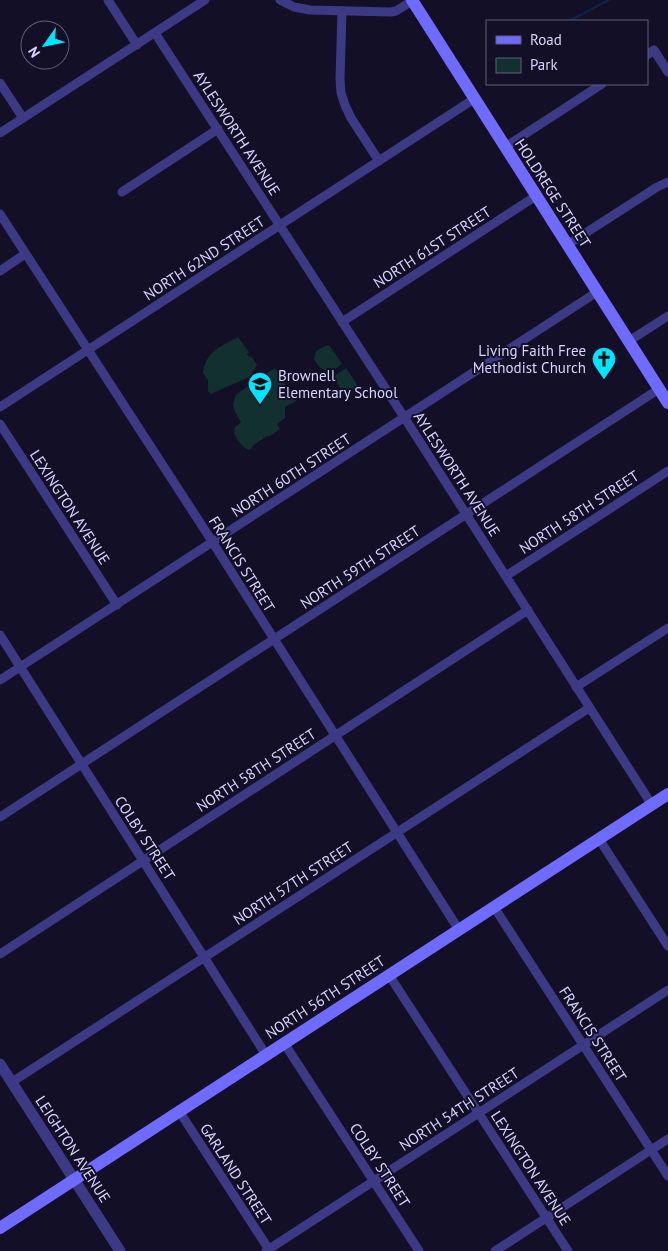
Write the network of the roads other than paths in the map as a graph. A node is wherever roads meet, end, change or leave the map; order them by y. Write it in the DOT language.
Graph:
graph roads {
  1 [pos="108,0"];
  2 [pos="204,0"];
  3 [pos="280,0"];
  4 [pos="412,1"];
  5 [pos="342,11"];
  6 [pos="155,33"];
  7 [pos="136,44"];
  8 [pos="651,53"];
  9 [pos="668,72"];
  10 [pos="0,83"];
  11 [pos="600,85"];
  12 [pos="474,99"];
  13 [pos="23,118"];
  14 [pos="218,130"];
  15 [pos="0,133"];
  16 [pos="505,147"];
  17 [pos="379,161"];
  18 [pos="668,182"];
  19 [pos="122,192"];
  20 [pos="536,196"];
  21 [pos="0,214"];
  22 [pos="280,225"];
  23 [pos="567,245"];
  24 [pos="25,254"];
  25 [pos="0,271"];
  26 [pos="597,292"];
  27 [pos="668,316"];
  28 [pos="342,322"];
  29 [pos="629,341"];
  30 [pos="88,350"];
  31 [pos="659,389"];
  32 [pos="668,403"];
  33 [pos="0,408"];
  34 [pos="404,417"];
  35 [pos="0,424"];
  36 [pos="668,471"];
  37 [pos="466,514"];
  38 [pos="212,542"];
  39 [pos="506,576"];
  40 [pos="117,605"];
  41 [pos="528,610"];
  42 [pos="668,628"];
  43 [pos="0,636"];
  44 [pos="273,639"];
  45 [pos="20,668"];
  46 [pos="0,680"];
  47 [pos="576,687"];
  48 [pos="590,708"];
  49 [pos="335,736"];
  50 [pos="81,764"];
  51 [pos="668,794"];
  52 [pos="652,805"];
  53 [pos="0,817"];
  54 [pos="397,833"];
  55 [pos="599,839"];
  56 [pos="143,861"];
  57 [pos="494,907"];
  58 [pos="459,930"];
  59 [pos="668,946"];
  60 [pos="0,954"];
  61 [pos="204,957"];
  62 [pos="389,975"];
  63 [pos="668,990"];
  64 [pos="284,1043"];
  65 [pos="583,1045"];
  66 [pos="266,1055"];
  67 [pos="0,1064"];
  68 [pos="6,1078"];
  69 [pos="179,1111"];
  70 [pos="478,1113"];
  71 [pos="668,1139"];
  72 [pos="652,1150"];
  73 [pos="668,1176"];
  74 [pos="74,1180"];
  75 [pos="374,1181"];
  76 [pos="546,1218"];
  77 [pos="0,1228"];
  78 [pos="268,1250"];
  79 [pos="120,1251"];
  80 [pos="419,1251"];
  81 [pos="495,1251"];
  82 [pos="568,1251"];
  1 -- 7 [label="street"];
  2 -- 6 [label="street"];
  3 -- 5 [label="street"];
  4 -- 5 [label="street"];
  4 -- 12 [label="main road, HOLDREGE STREET"];
  5 -- 17 [label="street"];
  6 -- 7 [label="street"];
  6 -- 14 [label="street, AYLESWORTH AVENUE"];
  7 -- 13 [label="street"];
  8 -- 9 [label="street"];
  10 -- 13 [label="street"];
  11 -- 16 [label="street"];
  12 -- 16 [label="main road, HOLDREGE STREET"];
  12 -- 17 [label="street, NORTH 62ND STREET"];
  13 -- 15 [label="street"];
  14 -- 19 [label="street"];
  14 -- 22 [label="street, AYLESWORTH AVENUE"];
  16 -- 20 [label="main road, HOLDREGE STREET"];
  17 -- 22 [label="street, NORTH 62ND STREET"];
  18 -- 23 [label="street"];
  20 -- 23 [label="main road, HOLDREGE STREET"];
  20 -- 28 [label="street, NORTH 61ST STREET"];
  21 -- 24 [label="street, FRANCIS STREET"];
  22 -- 28 [label="street, AYLESWORTH AVENUE"];
  22 -- 30 [label="street, NORTH 62ND STREET"];
  23 -- 26 [label="main road, HOLDREGE STREET"];
  24 -- 25 [label="street"];
  24 -- 30 [label="street, FRANCIS STREET"];
  26 -- 29 [label="main road, HOLDREGE STREET"];
  26 -- 34 [label="street, NORTH 60TH STREET"];
  27 -- 29 [label="street"];
  28 -- 34 [label="street, AYLESWORTH AVENUE"];
  29 -- 31 [label="main road, HOLDREGE STREET"];
  30 -- 33 [label="street, NORTH 62ND STREET"];
  30 -- 38 [label="street, FRANCIS STREET"];
  31 -- 32 [label="main road, HOLDREGE STREET"];
  31 -- 37 [label="street, NORTH 59TH STREET"];
  34 -- 37 [label="street, AYLESWORTH AVENUE"];
  34 -- 38 [label="street, NORTH 60TH STREET"];
  35 -- 40 [label="street, LEXINGTON AVENUE"];
  36 -- 39 [label="street, NORTH 58TH STREET"];
  37 -- 39 [label="street, AYLESWORTH AVENUE"];
  37 -- 44 [label="street, NORTH 59TH STREET"];
  38 -- 40 [label="street, NORTH 60TH STREET"];
  38 -- 44 [label="street, FRANCIS STREET"];
  39 -- 41 [label="street, AYLESWORTH AVENUE"];
  40 -- 45 [label="street, NORTH 60TH STREET"];
  41 -- 47 [label="street, AYLESWORTH AVENUE"];
  41 -- 49 [label="street, NORTH 58TH STREET"];
  42 -- 47 [label="street"];
  43 -- 45 [label="street, COLBY STREET"];
  44 -- 49 [label="street, FRANCIS STREET"];
  44 -- 50 [label="street, NORTH 59TH STREET"];
  45 -- 46 [label="street, NORTH 60TH STREET"];
  45 -- 50 [label="street, COLBY STREET"];
  47 -- 48 [label="street, AYLESWORTH AVENUE"];
  48 -- 52 [label="street, AYLESWORTH AVENUE"];
  48 -- 54 [label="street, NORTH 57TH STREET"];
  49 -- 54 [label="street, FRANCIS STREET"];
  49 -- 56 [label="street, NORTH 58TH STREET"];
  50 -- 53 [label="street, NORTH 59TH STREET"];
  50 -- 56 [label="street, COLBY STREET"];
  51 -- 52 [label="main road, NORTH 56TH STREET"];
  52 -- 55 [label="main road, NORTH 56TH STREET"];
  54 -- 58 [label="street, FRANCIS STREET"];
  54 -- 61 [label="street, NORTH 57TH STREET"];
  55 -- 57 [label="main road, NORTH 56TH STREET"];
  55 -- 59 [label="street"];
  56 -- 60 [label="street, NORTH 58TH STREET"];
  56 -- 61 [label="street, COLBY STREET"];
  57 -- 58 [label="main road, NORTH 56TH STREET"];
  57 -- 65 [label="street, FRANCIS STREET"];
  58 -- 62 [label="main road, NORTH 56TH STREET"];
  61 -- 66 [label="street, COLBY STREET"];
  61 -- 68 [label="street, NORTH 57TH STREET"];
  62 -- 64 [label="main road, NORTH 56TH STREET"];
  62 -- 70 [label="street, LEXINGTON AVENUE"];
  63 -- 65 [label="street, NORTH 54TH STREET"];
  64 -- 66 [label="main road, NORTH 56TH STREET"];
  64 -- 75 [label="street, COLBY STREET"];
  65 -- 70 [label="street, NORTH 54TH STREET"];
  65 -- 72 [label="street, FRANCIS STREET"];
  66 -- 69 [label="main road, NORTH 56TH STREET"];
  67 -- 68 [label="street, LEIGHTON AVENUE"];
  68 -- 74 [label="street, LEIGHTON AVENUE"];
  69 -- 74 [label="main road, NORTH 56TH STREET"];
  69 -- 78 [label="street, GARLAND STREET"];
  70 -- 75 [label="street, NORTH 54TH STREET"];
  70 -- 76 [label="street, LEXINGTON AVENUE"];
  71 -- 72 [label="street"];
  72 -- 73 [label="street, FRANCIS STREET"];
  72 -- 76 [label="street"];
  74 -- 77 [label="main road, NORTH 56TH STREET"];
  74 -- 79 [label="street, LEIGHTON AVENUE"];
  75 -- 78 [label="street, NORTH 54TH STREET"];
  75 -- 80 [label="street, COLBY STREET"];
  76 -- 81 [label="street"];
  76 -- 82 [label="street, LEXINGTON AVENUE"];
}
